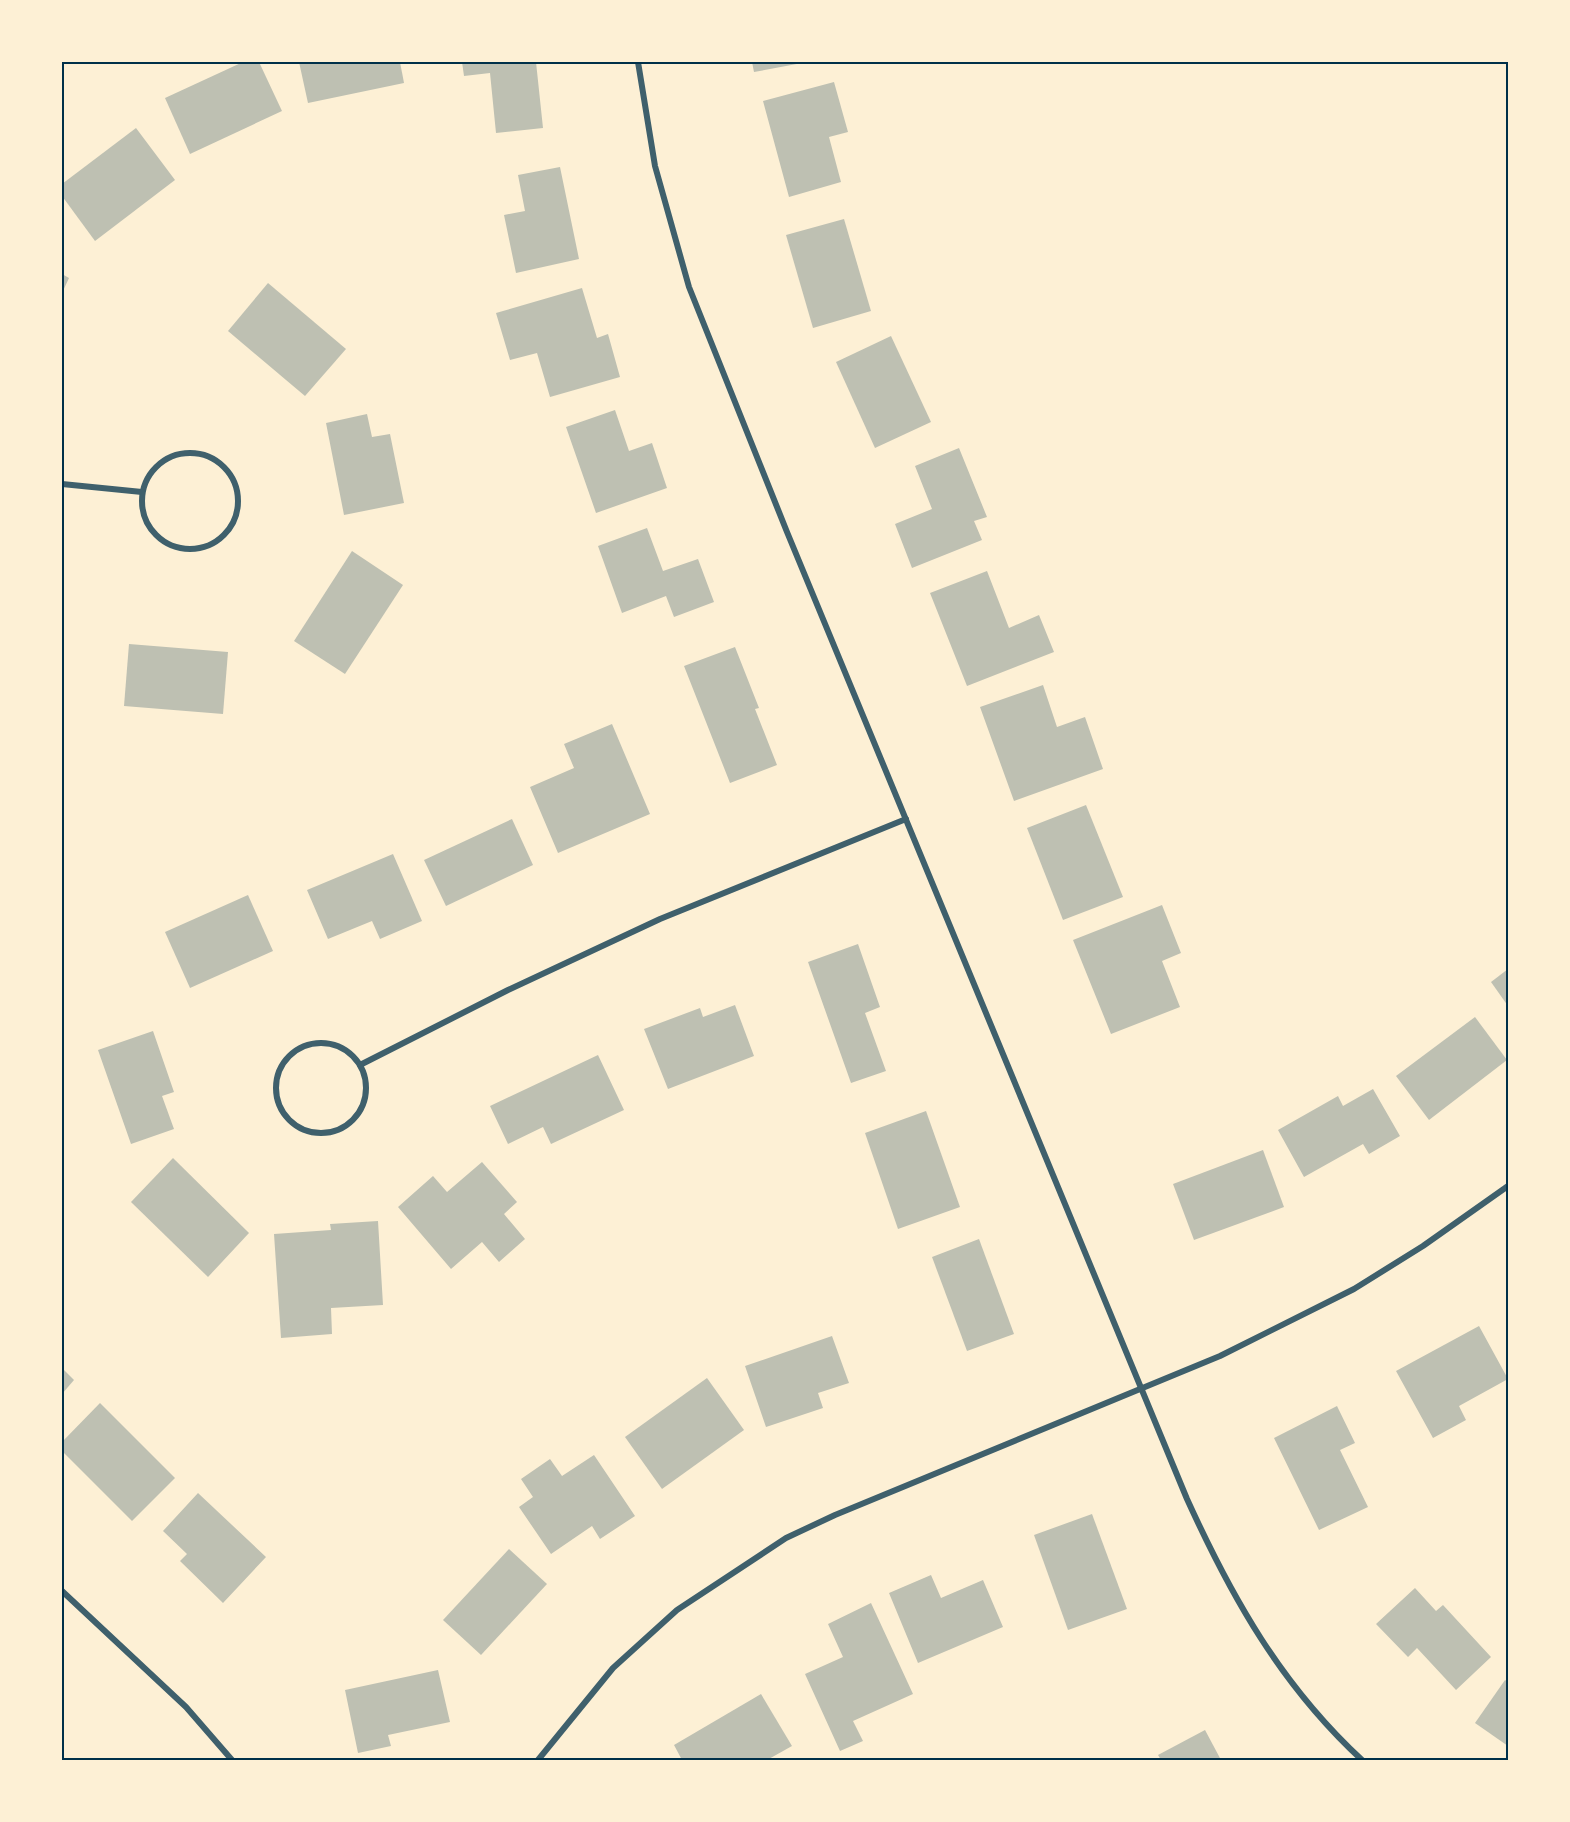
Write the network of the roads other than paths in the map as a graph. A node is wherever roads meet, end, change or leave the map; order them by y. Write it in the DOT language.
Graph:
graph roads {
  1 [pos="638,62"];
  2 [pos="62,484"];
  3 [pos="142,492"];
  4 [pos="906,819"];
  5 [pos="360,1065"];
  6 [pos="1509,1186"];
  7 [pos="1142,1389"];
  8 [pos="62,1591"];
  9 [pos="232,1761"];
  10 [pos="538,1761"];
  11 [pos="1362,1761"];
  1 -- 4 [label="street"];
  2 -- 3 [label="street"];
  3 -- 3 [label="street"];
  4 -- 5 [label="street"];
  4 -- 7 [label="street"];
  5 -- 5 [label="street"];
  6 -- 7 [label="street"];
  7 -- 10 [label="street"];
  7 -- 11 [label="street"];
  8 -- 9 [label="street"];
}
